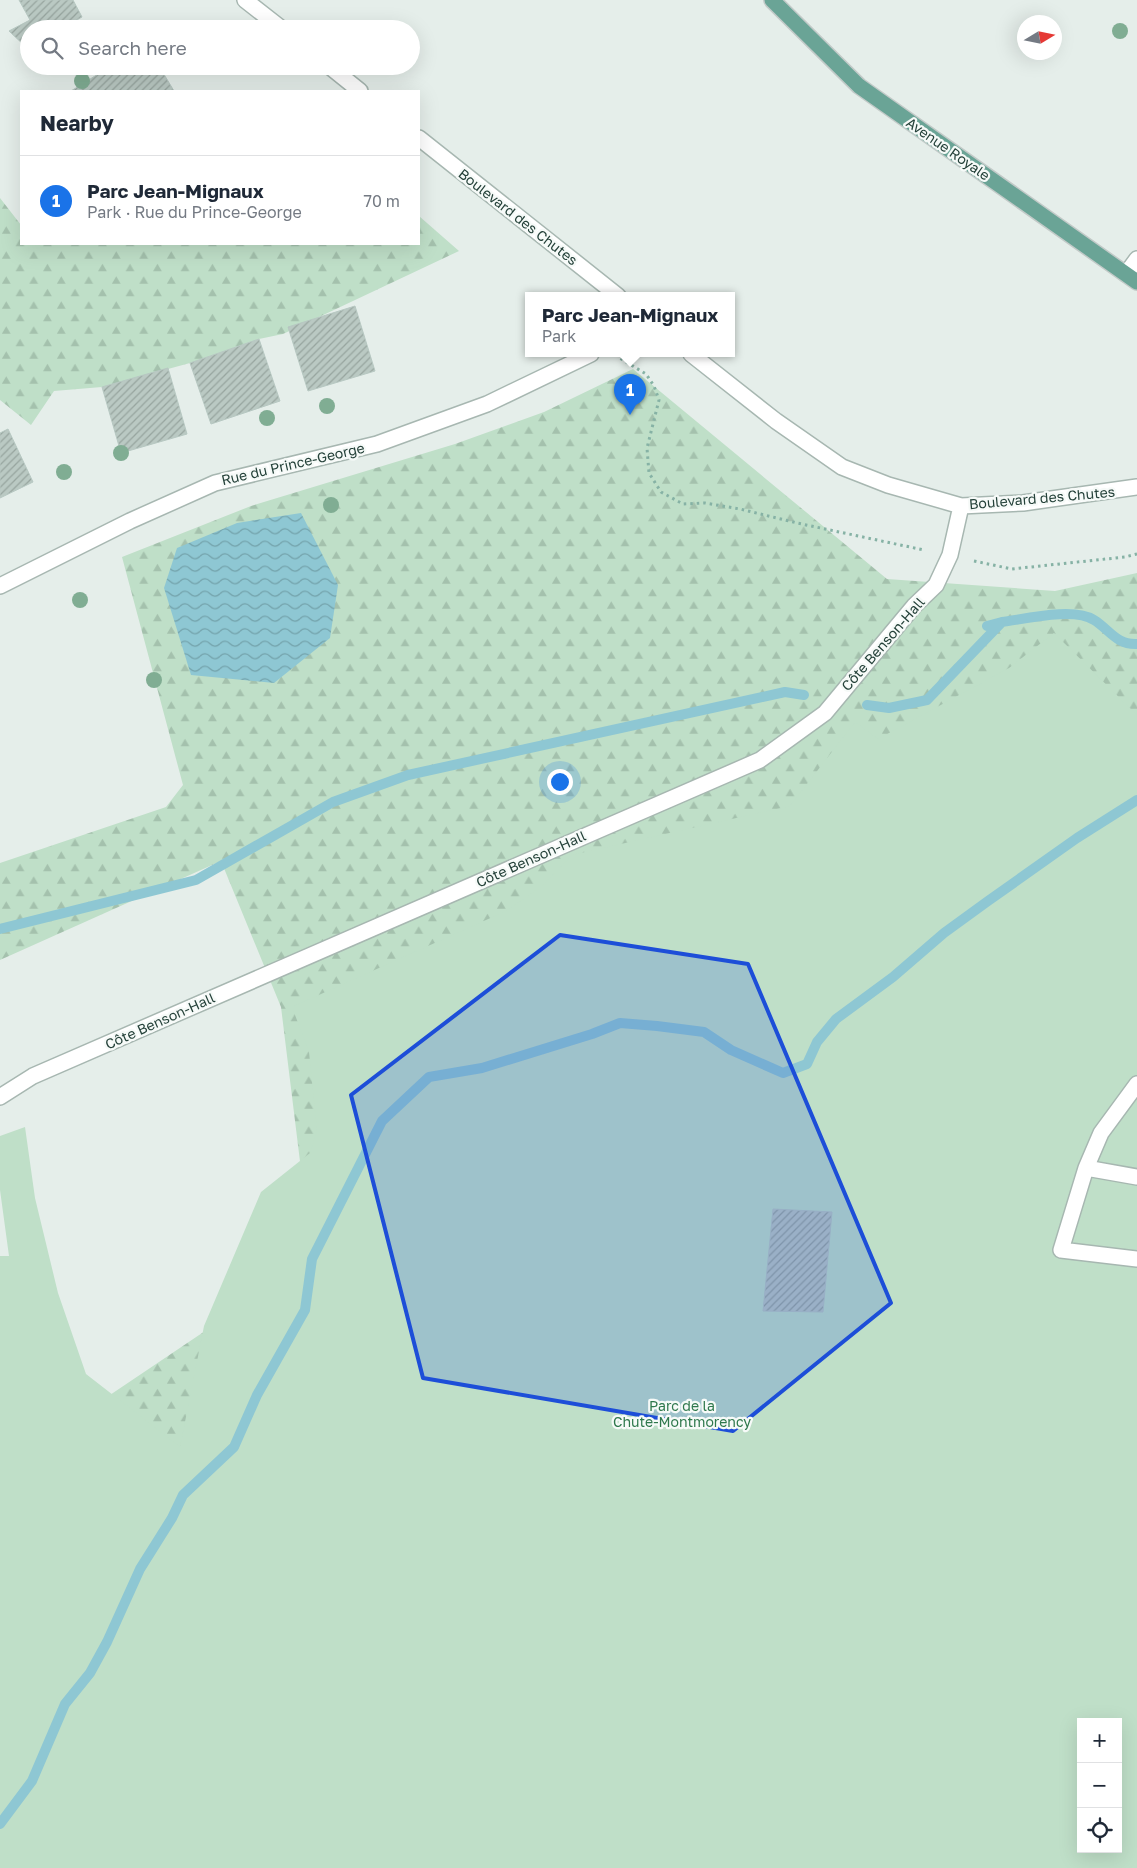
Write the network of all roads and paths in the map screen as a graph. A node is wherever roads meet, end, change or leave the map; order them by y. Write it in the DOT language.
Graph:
graph roads {
  1 [pos="245,0"];
  2 [pos="772,0"];
  3 [pos="271,20"];
  4 [pos="340,75"];
  5 [pos="359,90"];
  6 [pos="420,139"];
  7 [pos="1137,259"];
  8 [pos="1131,278"];
  9 [pos="613,292"];
  10 [pos="585,357"];
  11 [pos="618,357"];
  12 [pos="695,357"];
  13 [pos="1137,488"];
  14 [pos="961,506"];
  15 [pos="1137,554"];
  16 [pos="950,555"];
  17 [pos="0,586"];
  18 [pos="1137,1084"];
  19 [pos="0,1097"];
  20 [pos="1086,1168"];
  21 [pos="1137,1177"];
  22 [pos="1137,1259"];
  1 -- 3 [label="street"];
  2 -- 8 [label="main road, Avenue Royale"];
  4 -- 5 [label="street"];
  6 -- 9 [label="street, Boulevard des Chutes"];
  7 -- 8 [label="street"];
  10 -- 17 [label="street, Rue du Prince-George"];
  11 -- 16 [label="path"];
  12 -- 14 [label="street, Boulevard des Chutes"];
  13 -- 14 [label="street, Boulevard des Chutes"];
  14 -- 16 [label="street, Côte Benson-Hall"];
  15 -- 16 [label="path"];
  16 -- 19 [label="street, Côte Benson-Hall"];
  18 -- 20 [label="street"];
  20 -- 21 [label="street"];
  20 -- 22 [label="street"];
}
